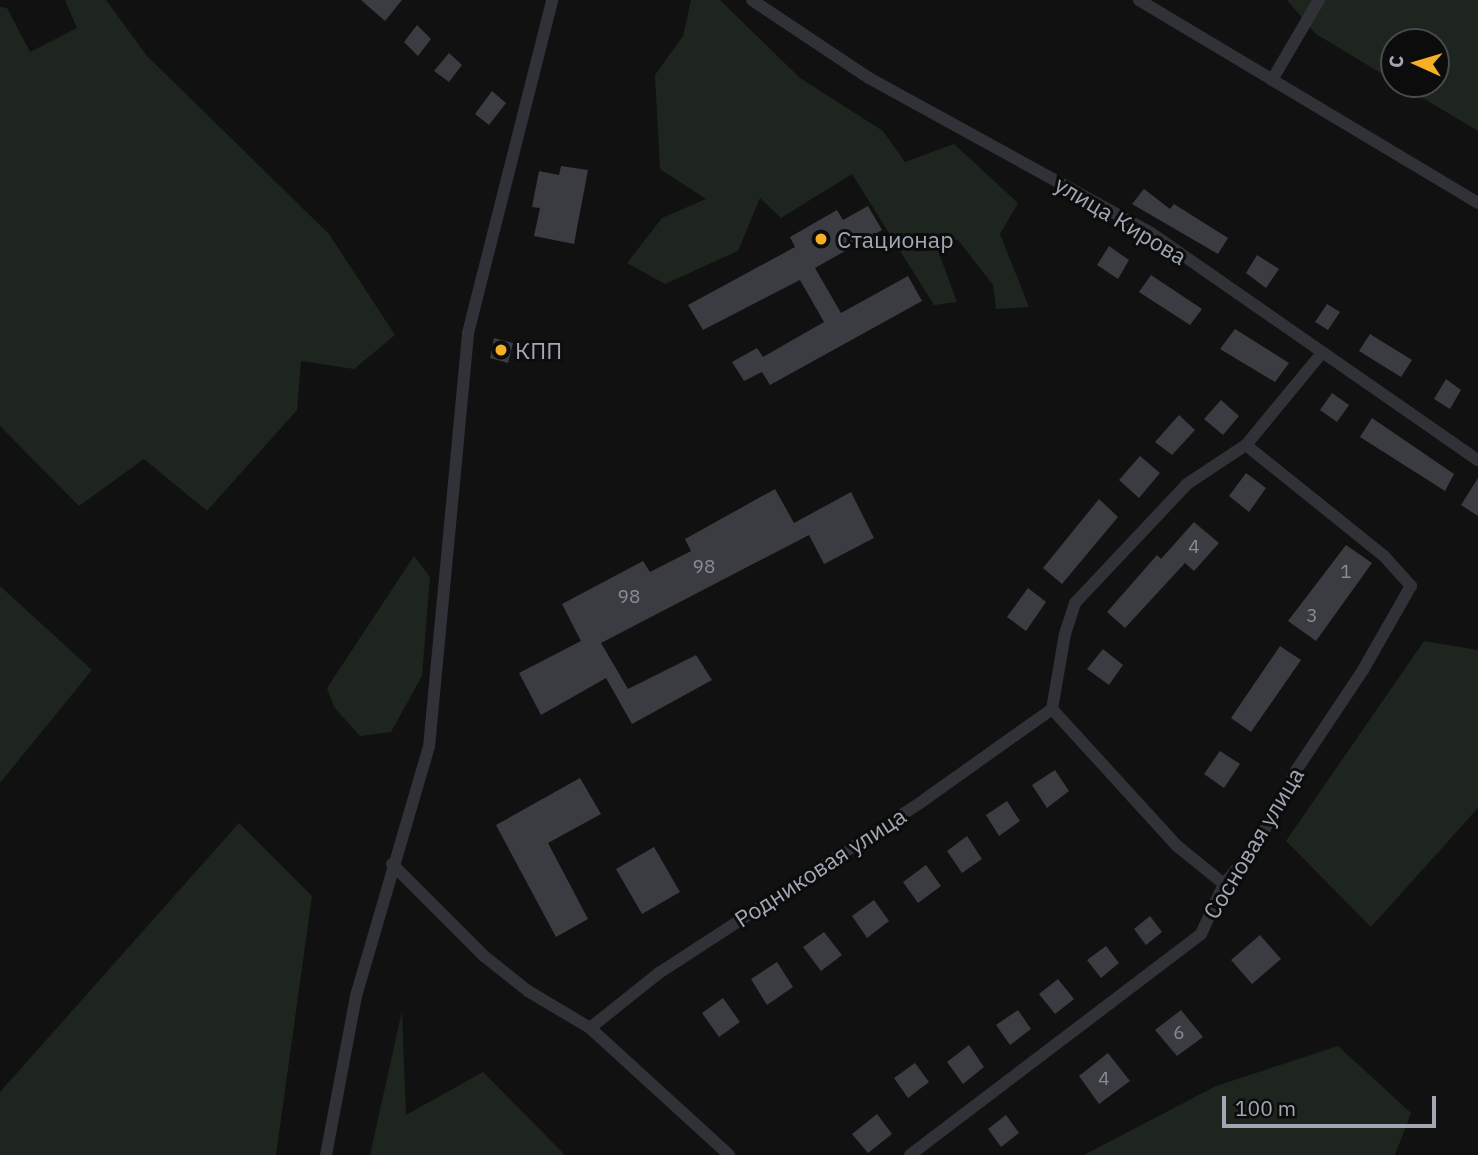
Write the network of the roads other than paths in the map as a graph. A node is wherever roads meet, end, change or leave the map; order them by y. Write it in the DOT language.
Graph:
graph roads {
  1 [pos="552,0"];
  2 [pos="752,0"];
  3 [pos="1139,0"];
  4 [pos="1319,0"];
  5 [pos="1272,80"];
  6 [pos="1478,203"];
  7 [pos="1321,354"];
  8 [pos="1246,445"];
  9 [pos="1478,460"];
  10 [pos="1052,709"];
  11 [pos="392,864"];
  12 [pos="1224,884"];
  13 [pos="590,1028"];
  14 [pos="326,1155"];
  15 [pos="729,1155"];
  16 [pos="910,1155"];
  1 -- 11 [label="street"];
  2 -- 7 [label="street, улица Кирова"];
  3 -- 5 [label="street"];
  4 -- 5 [label="street"];
  5 -- 6 [label="street"];
  7 -- 8 [label="street"];
  7 -- 9 [label="street, улица Кирова"];
  8 -- 10 [label="street"];
  8 -- 12 [label="street, Сосновая улица"];
  10 -- 12 [label="street"];
  10 -- 13 [label="street, Родниковая улица"];
  11 -- 13 [label="street"];
  11 -- 14 [label="street"];
  12 -- 16 [label="street, Сосновая улица"];
  13 -- 15 [label="street"];
}
